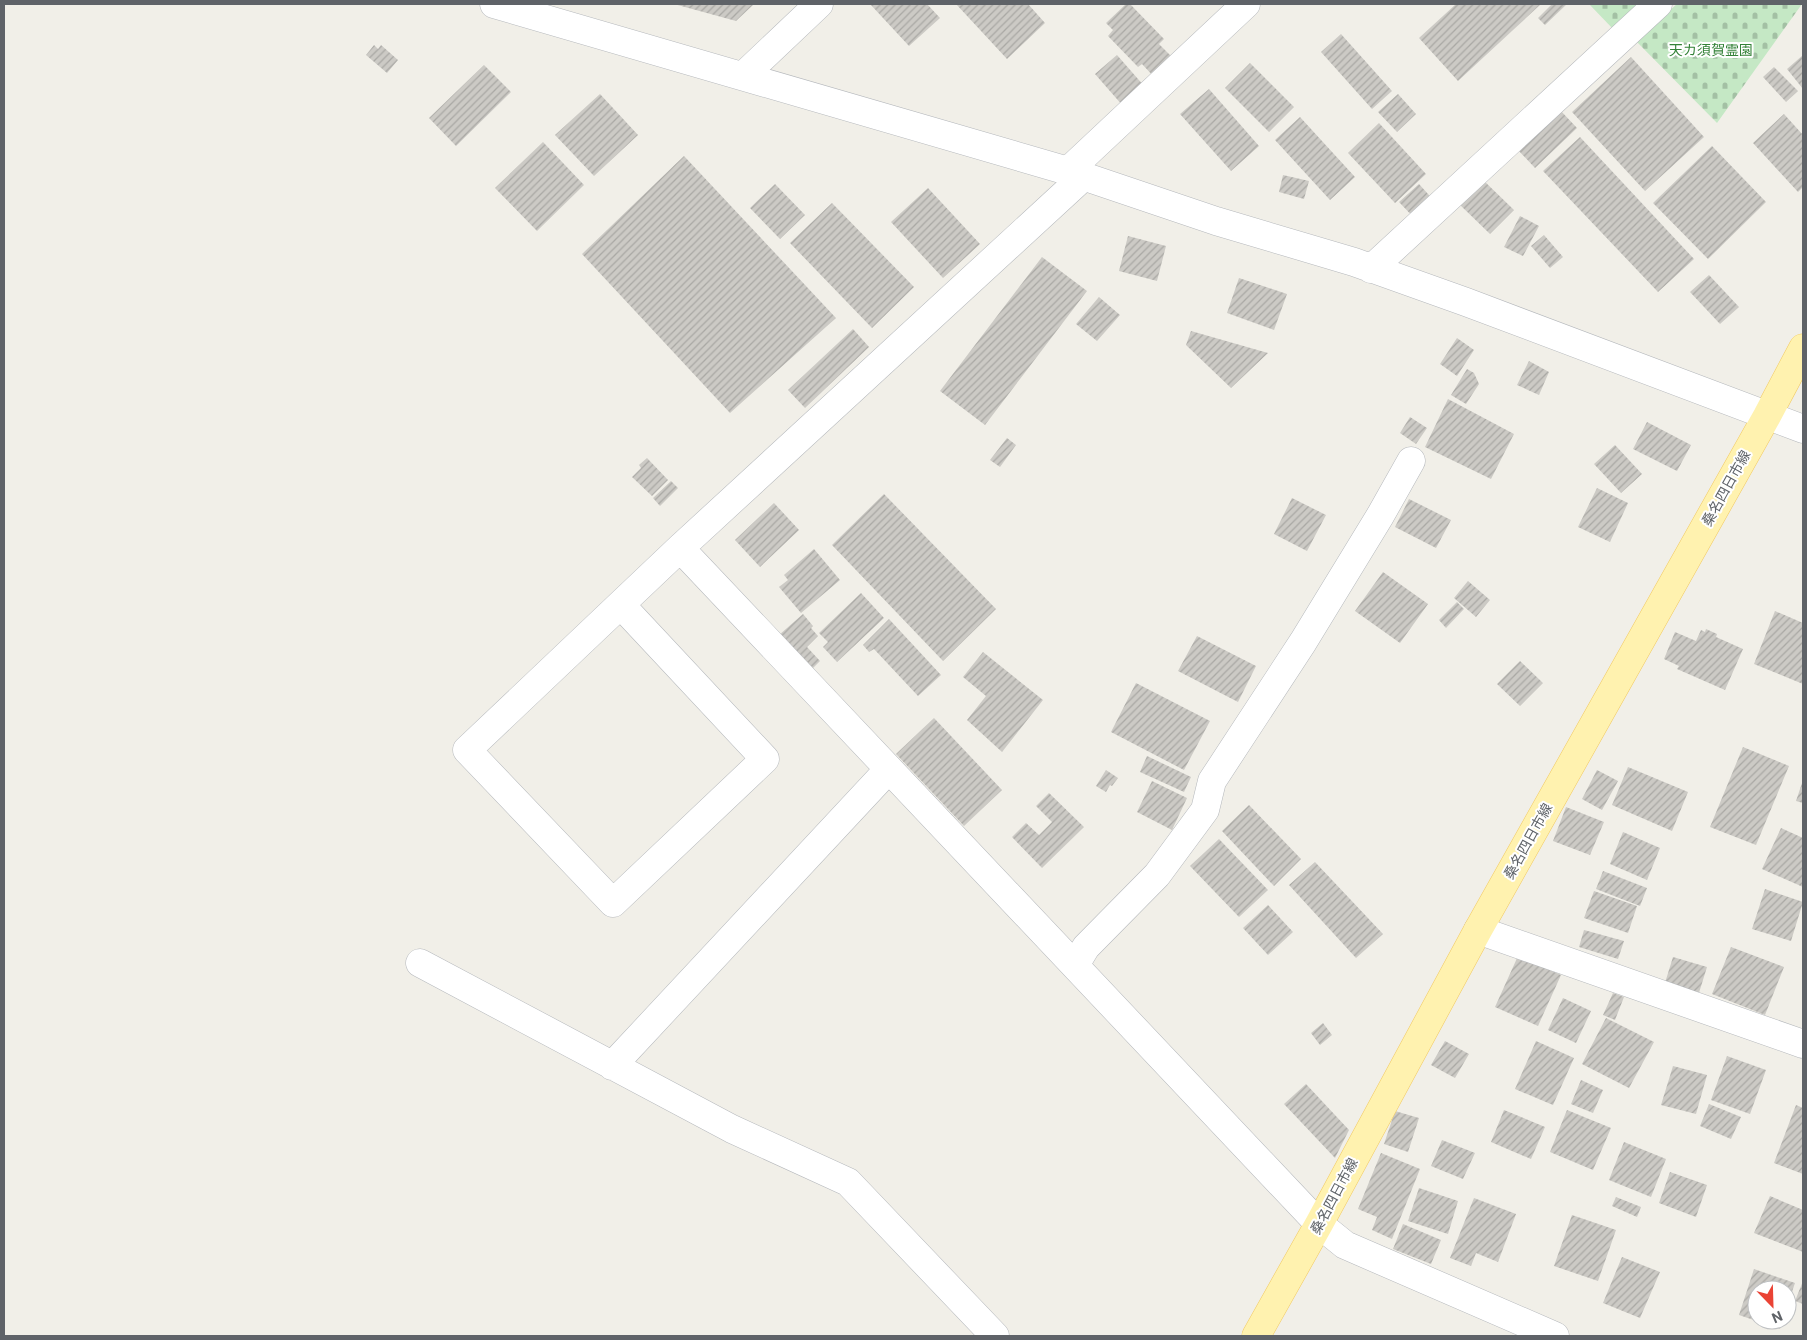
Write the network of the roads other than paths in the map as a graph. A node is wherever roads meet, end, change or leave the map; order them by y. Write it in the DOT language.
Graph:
graph roads {
  1 [pos="494,4"];
  2 [pos="819,4"];
  3 [pos="1246,4"];
  4 [pos="1658,4"];
  5 [pos="743,76"];
  6 [pos="1075,174"];
  7 [pos="1372,269"];
  8 [pos="1803,348"];
  9 [pos="1767,416"];
  10 [pos="1803,429"];
  11 [pos="1411,462"];
  12 [pos="680,548"];
  13 [pos="621,605"];
  14 [pos="889,769"];
  15 [pos="1478,930"];
  16 [pos="420,963"];
  17 [pos="1075,965"];
  18 [pos="1803,1044"];
  19 [pos="612,1066"];
  20 [pos="1319,1224"];
  21 [pos="995,1336"];
  22 [pos="1256,1336"];
  23 [pos="1555,1336"];
  1 -- 5 [label="street"];
  2 -- 5 [label="street"];
  3 -- 6 [label="street"];
  4 -- 7 [label="street"];
  5 -- 6 [label="street"];
  6 -- 7 [label="street"];
  6 -- 12 [label="street"];
  7 -- 9 [label="street"];
  8 -- 9 [label="main road, 桑名四日市線"];
  9 -- 10 [label="street"];
  9 -- 15 [label="main road, 桑名四日市線"];
  11 -- 17 [label="street"];
  12 -- 13 [label="street"];
  12 -- 14 [label="street"];
  13 -- 13 [label="street"];
  14 -- 17 [label="street"];
  14 -- 19 [label="street"];
  15 -- 18 [label="street"];
  15 -- 20 [label="main road, 桑名四日市線"];
  16 -- 19 [label="street"];
  17 -- 20 [label="street"];
  19 -- 21 [label="street"];
  20 -- 22 [label="main road, 桑名四日市線"];
  20 -- 23 [label="street"];
}
